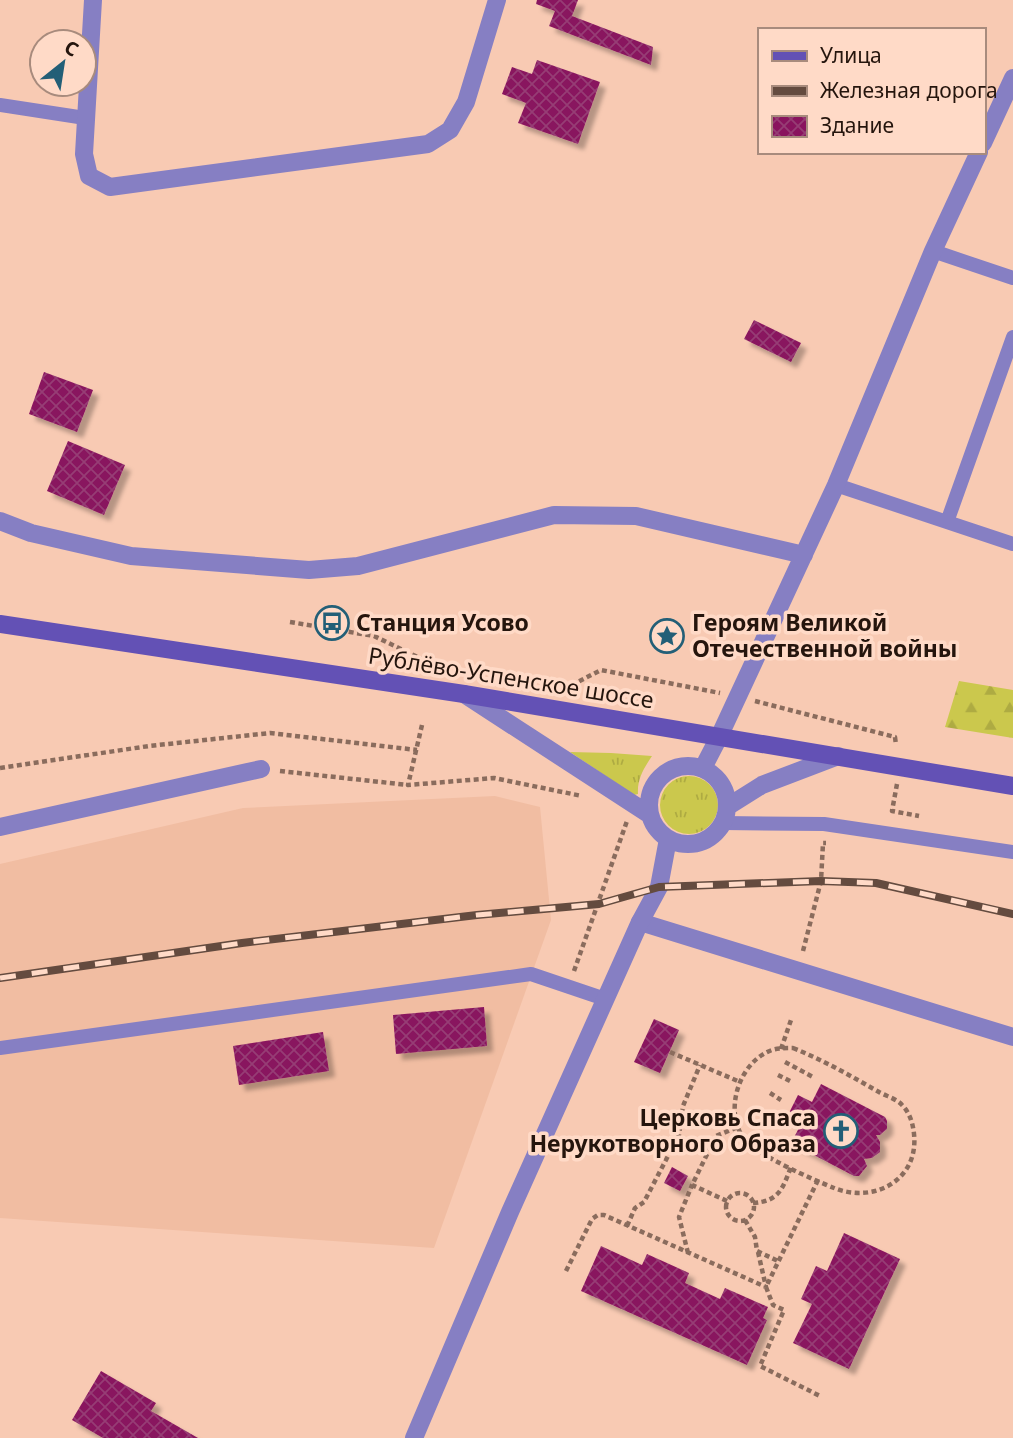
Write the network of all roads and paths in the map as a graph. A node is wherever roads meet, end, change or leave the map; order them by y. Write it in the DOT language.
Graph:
graph roads {
  1 [pos="93,0"];
  2 [pos="497,0"];
  3 [pos="1013,78"];
  4 [pos="0,105"];
  5 [pos="85,118"];
  6 [pos="985,139"];
  7 [pos="978,154"];
  8 [pos="933,251"];
  9 [pos="1013,278"];
  10 [pos="1013,337"];
  11 [pos="836,485"];
  12 [pos="0,521"];
  13 [pos="947,522"];
  14 [pos="1013,544"];
  15 [pos="804,555"];
  16 [pos="290,622"];
  17 [pos="0,624"];
  18 [pos="472,672"];
  19 [pos="553,687"];
  20 [pos="464,694"];
  21 [pos="738,697"];
  22 [pos="422,725"];
  23 [pos="719,737"];
  24 [pos="416,750"];
  25 [pos="838,756"];
  26 [pos="901,766"];
  27 [pos="0,768"];
  28 [pos="703,768"];
  29 [pos="261,769"];
  30 [pos="408,785"];
  31 [pos="1013,786"];
  32 [pos="586,797"];
  33 [pos="650,815"];
  34 [pos="725,815"];
  35 [pos="629,816"];
  36 [pos="0,827"];
  37 [pos="668,839"];
  38 [pos="823,843"];
  39 [pos="1013,852"];
  40 [pos="640,922"];
  41 [pos="798,969"];
  42 [pos="613,982"];
  43 [pos="605,999"];
  44 [pos="792,1017"];
  45 [pos="1013,1037"];
  46 [pos="0,1048"];
  47 [pos="781,1049"];
  48 [pos="670,1052"];
  49 [pos="785,1062"];
  50 [pos="700,1065"];
  51 [pos="778,1075"];
  52 [pos="813,1077"];
  53 [pos="740,1082"];
  54 [pos="790,1082"];
  55 [pos="770,1093"];
  56 [pos="781,1100"];
  57 [pos="761,1111"];
  58 [pos="773,1118"];
  59 [pos="738,1127"];
  60 [pos="791,1167"];
  61 [pos="818,1180"];
  62 [pos="692,1185"];
  63 [pos="727,1201"];
  64 [pos="753,1203"];
  65 [pos="745,1220"];
  66 [pos="627,1226"];
  67 [pos="758,1251"];
  68 [pos="688,1253"];
  69 [pos="778,1261"];
  70 [pos="566,1271"];
  71 [pos="766,1287"];
  72 [pos="820,1396"];
  73 [pos="414,1438"];
  1 -- 5 [label="street"];
  2 -- 5 [label="street"];
  3 -- 6 [label="street"];
  4 -- 5 [label="lane"];
  7 -- 8 [label="street"];
  8 -- 9 [label="lane"];
  8 -- 11 [label="street"];
  10 -- 13 [label="lane"];
  11 -- 13 [label="lane"];
  11 -- 15 [label="street"];
  12 -- 15 [label="street"];
  13 -- 14 [label="lane"];
  15 -- 21 [label="street"];
  16 -- 18 [label="path"];
  17 -- 20 [label="main road, Рублёво-Успенское шоссе"];
  19 -- 21 [label="path"];
  20 -- 23 [label="main road, Рублёво-Успенское шоссе"];
  20 -- 33 [label="street"];
  21 -- 23 [label="street"];
  21 -- 26 [label="path"];
  22 -- 24 [label="path"];
  23 -- 25 [label="main road, Рублёво-Успенское шоссе"];
  23 -- 28 [label="street"];
  24 -- 27 [label="path"];
  24 -- 30 [label="path"];
  25 -- 26 [label="main road, Рублёво-Успенское шоссе"];
  25 -- 34 [label="street"];
  26 -- 31 [label="main road, Рублёво-Успенское шоссе"];
  28 -- 33 [label="street"];
  28 -- 34 [label="street"];
  29 -- 30 [label="path"];
  29 -- 36 [label="street"];
  30 -- 32 [label="path"];
  33 -- 37 [label="street"];
  34 -- 37 [label="street"];
  34 -- 39 [label="lane"];
  35 -- 42 [label="path"];
  37 -- 40 [label="street"];
  38 -- 41 [label="path"];
  40 -- 41 [label="street"];
  40 -- 42 [label="street"];
  41 -- 45 [label="street"];
  42 -- 43 [label="street"];
  43 -- 46 [label="lane"];
  43 -- 73 [label="street"];
  44 -- 47 [label="path"];
  47 -- 53 [label="path"];
  47 -- 61 [label="path"];
  48 -- 50 [label="path"];
  49 -- 52 [label="path"];
  50 -- 53 [label="path"];
  50 -- 66 [label="path"];
  51 -- 54 [label="path"];
  53 -- 59 [label="path"];
  55 -- 56 [label="path"];
  57 -- 58 [label="path"];
  59 -- 60 [label="path"];
  59 -- 62 [label="path"];
  60 -- 61 [label="path"];
  60 -- 64 [label="path"];
  61 -- 69 [label="path"];
  62 -- 63 [label="path"];
  62 -- 68 [label="path"];
  63 -- 64 [label="path"];
  63 -- 65 [label="path"];
  64 -- 65 [label="path"];
  65 -- 67 [label="path"];
  66 -- 68 [label="path"];
  66 -- 70 [label="path"];
  67 -- 69 [label="path"];
  67 -- 71 [label="path"];
  68 -- 71 [label="path"];
  69 -- 71 [label="path"];
  71 -- 72 [label="path"];
}
